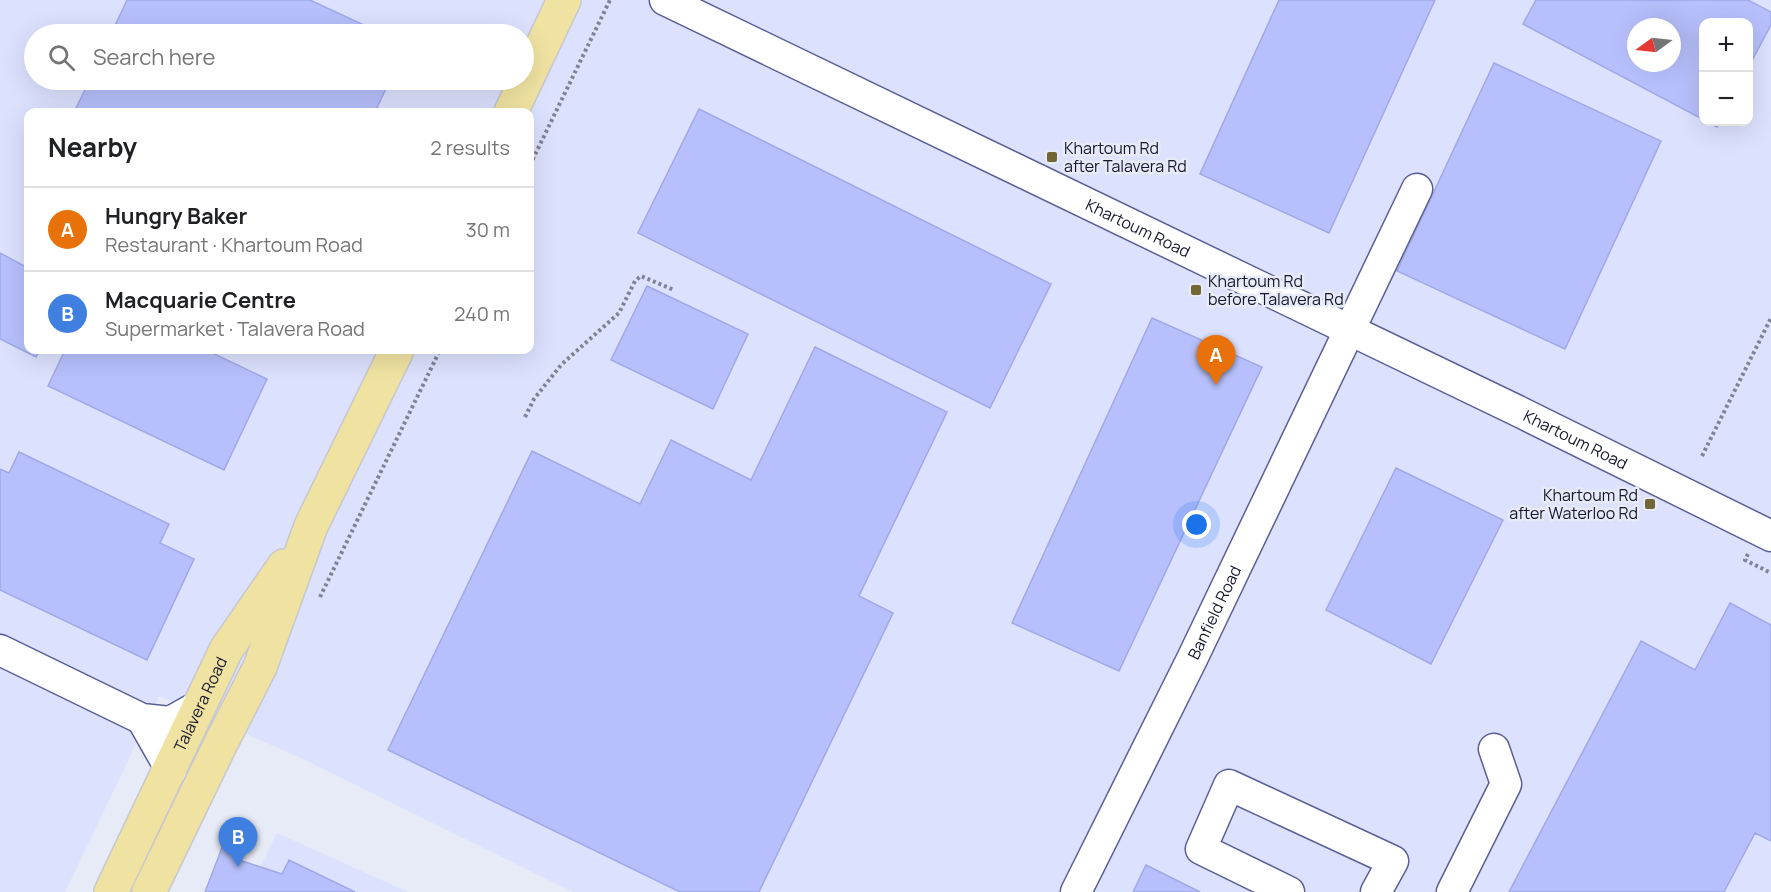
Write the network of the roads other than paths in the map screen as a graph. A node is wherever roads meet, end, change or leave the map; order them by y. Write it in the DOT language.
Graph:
graph roads {
  1 [pos="564,0"];
  2 [pos="664,0"];
  3 [pos="534,63"];
  4 [pos="521,90"];
  5 [pos="513,108"];
  6 [pos="1417,189"];
  7 [pos="1350,331"];
  8 [pos="395,354"];
  9 [pos="311,526"];
  10 [pos="1771,536"];
  11 [pos="0,650"];
  12 [pos="200,705"];
  13 [pos="142,719"];
  14 [pos="1494,750"];
  15 [pos="171,770"];
  16 [pos="111,892"];
  17 [pos="149,892"];
  18 [pos="1076,892"];
  19 [pos="1289,892"];
  20 [pos="1376,892"];
  21 [pos="1452,892"];
  1 -- 3 [label="main road"];
  2 -- 7 [label="street, Khartoum Road"];
  4 -- 5 [label="main road"];
  6 -- 7 [label="street, Banfield Road"];
  7 -- 10 [label="street, Khartoum Road"];
  7 -- 18 [label="street, Banfield Road"];
  8 -- 9 [label="main road, Talavera Road"];
  9 -- 12 [label="main road, Talavera Road"];
  9 -- 17 [label="main road, Talavera Road"];
  11 -- 13 [label="street"];
  12 -- 13 [label="street"];
  12 -- 15 [label="main road, Talavera Road"];
  13 -- 15 [label="street"];
  14 -- 21 [label="street"];
  15 -- 16 [label="main road, Talavera Road"];
  19 -- 20 [label="street"];
}
